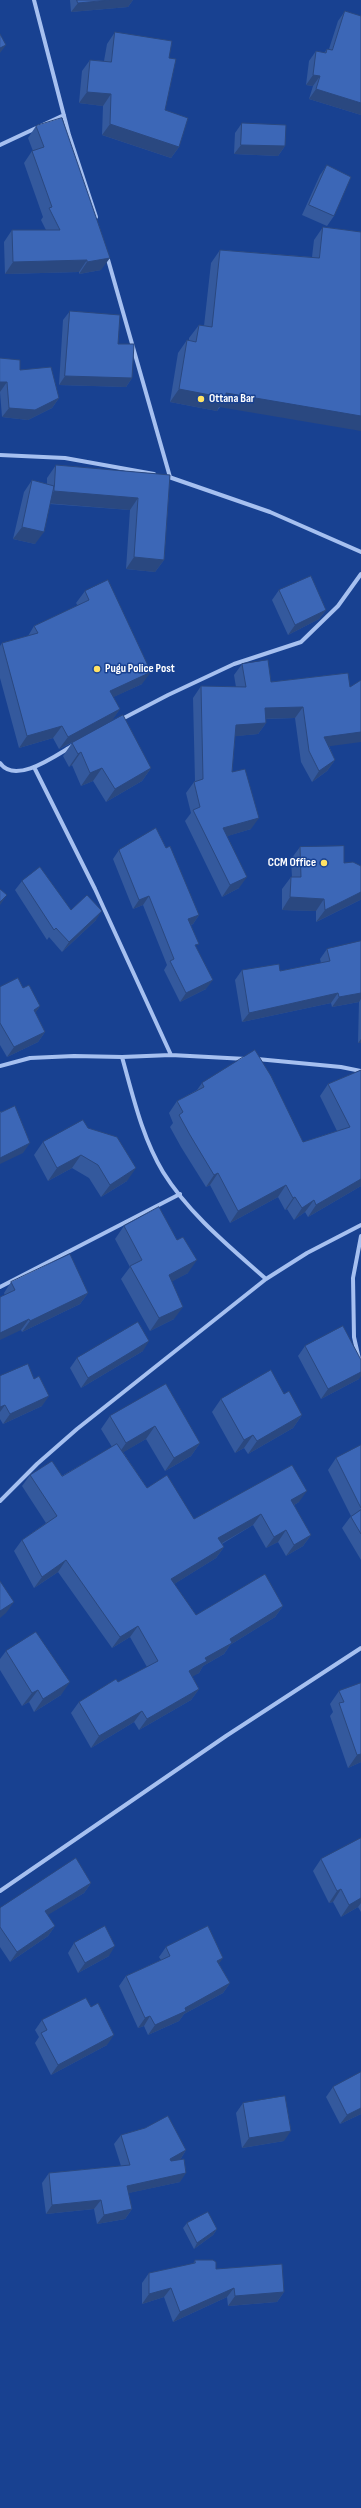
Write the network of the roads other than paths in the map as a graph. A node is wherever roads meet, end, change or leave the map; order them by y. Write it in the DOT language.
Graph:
graph roads {
  1 [pos="34,0"];
  2 [pos="64,115"];
  3 [pos="0,145"];
  4 [pos="98,224"];
  5 [pos="106,253"];
  6 [pos="0,455"];
  7 [pos="170,477"];
  8 [pos="361,552"];
  9 [pos="361,574"];
  10 [pos="113,724"];
  11 [pos="79,743"];
  12 [pos="0,763"];
  13 [pos="34,767"];
  14 [pos="171,1055"];
  15 [pos="122,1058"];
  16 [pos="0,1066"];
  17 [pos="361,1071"];
  18 [pos="180,1194"];
  19 [pos="361,1225"];
  20 [pos="361,1236"];
  21 [pos="266,1279"];
  22 [pos="0,1287"];
  23 [pos="361,1368"];
  24 [pos="0,1501"];
  25 [pos="361,1648"];
  26 [pos="0,1891"];
  1 -- 2 [label="street"];
  2 -- 3 [label="street"];
  2 -- 4 [label="street"];
  5 -- 7 [label="street"];
  6 -- 7 [label="street"];
  7 -- 8 [label="street"];
  9 -- 10 [label="street"];
  11 -- 13 [label="street"];
  12 -- 13 [label="street"];
  13 -- 14 [label="street"];
  14 -- 15 [label="street"];
  14 -- 17 [label="street"];
  15 -- 16 [label="street"];
  15 -- 18 [label="street"];
  18 -- 21 [label="street"];
  18 -- 22 [label="street"];
  19 -- 21 [label="street"];
  20 -- 23 [label="street"];
  21 -- 24 [label="street"];
  25 -- 26 [label="street"];
}
